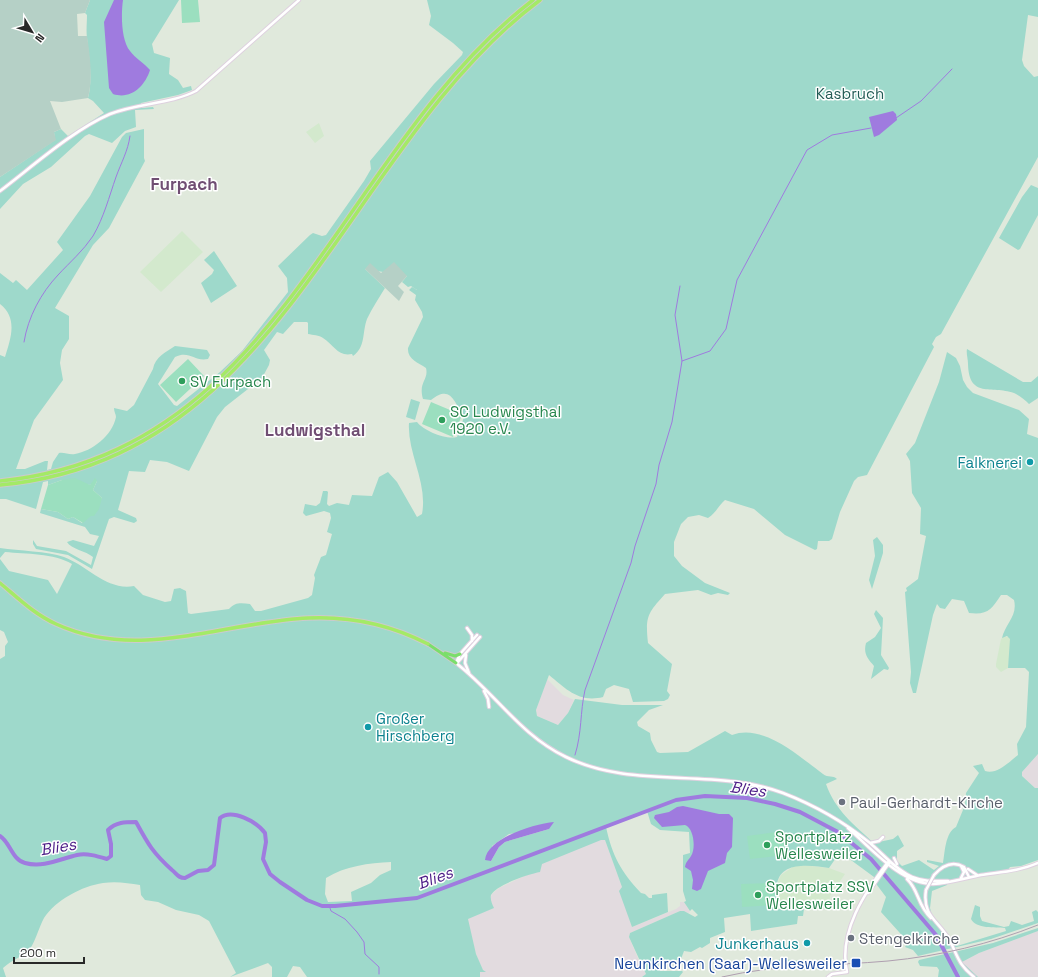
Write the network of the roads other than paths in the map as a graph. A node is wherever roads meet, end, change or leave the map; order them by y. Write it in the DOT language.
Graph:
graph roads {
  1 [pos="299,0"];
  2 [pos="533,0"];
  3 [pos="540,0"];
  4 [pos="518,14"];
  5 [pos="0,191"];
  6 [pos="266,333"];
  7 [pos="0,481"];
  8 [pos="1,485"];
  9 [pos="0,582"];
  10 [pos="468,628"];
  11 [pos="472,641"];
  12 [pos="428,644"];
  13 [pos="442,653"];
  14 [pos="460,654"];
  15 [pos="466,654"];
  16 [pos="456,663"];
  17 [pos="470,675"];
  18 [pos="482,687"];
  19 [pos="489,707"];
  20 [pos="834,818"];
  21 [pos="883,837"];
  22 [pos="870,843"];
  23 [pos="1038,863"];
  24 [pos="888,864"];
  25 [pos="958,864"];
  26 [pos="964,867"];
  27 [pos="902,874"];
  28 [pos="980,875"];
  29 [pos="969,877"];
  30 [pos="960,879"];
  31 [pos="948,881"];
  32 [pos="874,883"];
  33 [pos="932,920"];
  34 [pos="828,977"];
  35 [pos="974,977"];
  1 -- 5 [label="main road"];
  2 -- 4 [label="highway"];
  3 -- 4 [label="highway"];
  4 -- 6 [label="highway"];
  6 -- 7 [label="highway"];
  6 -- 8 [label="highway"];
  9 -- 12 [label="highway"];
  10 -- 11 [label="main road"];
  11 -- 14 [label="main road"];
  11 -- 15 [label="main road"];
  12 -- 13 [label="main road"];
  13 -- 14 [label="main road"];
  13 -- 16 [label="main road"];
  14 -- 16 [label="main road"];
  15 -- 16 [label="main road"];
  15 -- 17 [label="main road"];
  16 -- 17 [label="main road"];
  17 -- 18 [label="main road"];
  18 -- 19 [label="main road"];
  18 -- 20 [label="main road"];
  20 -- 22 [label="main road"];
  20 -- 24 [label="main road"];
  21 -- 22 [label="main road"];
  22 -- 24 [label="main road"];
  23 -- 28 [label="main road"];
  24 -- 27 [label="main road"];
  24 -- 31 [label="main road"];
  24 -- 32 [label="main road"];
  24 -- 32 [label="main road"];
  25 -- 26 [label="main road"];
  25 -- 30 [label="main road"];
  25 -- 33 [label="main road, bridge"];
  26 -- 28 [label="main road"];
  26 -- 29 [label="main road"];
  27 -- 31 [label="main road"];
  27 -- 33 [label="main road"];
  28 -- 29 [label="main road"];
  29 -- 30 [label="main road"];
  30 -- 31 [label="main road"];
  32 -- 34 [label="main road"];
  33 -- 35 [label="main road"];
}
